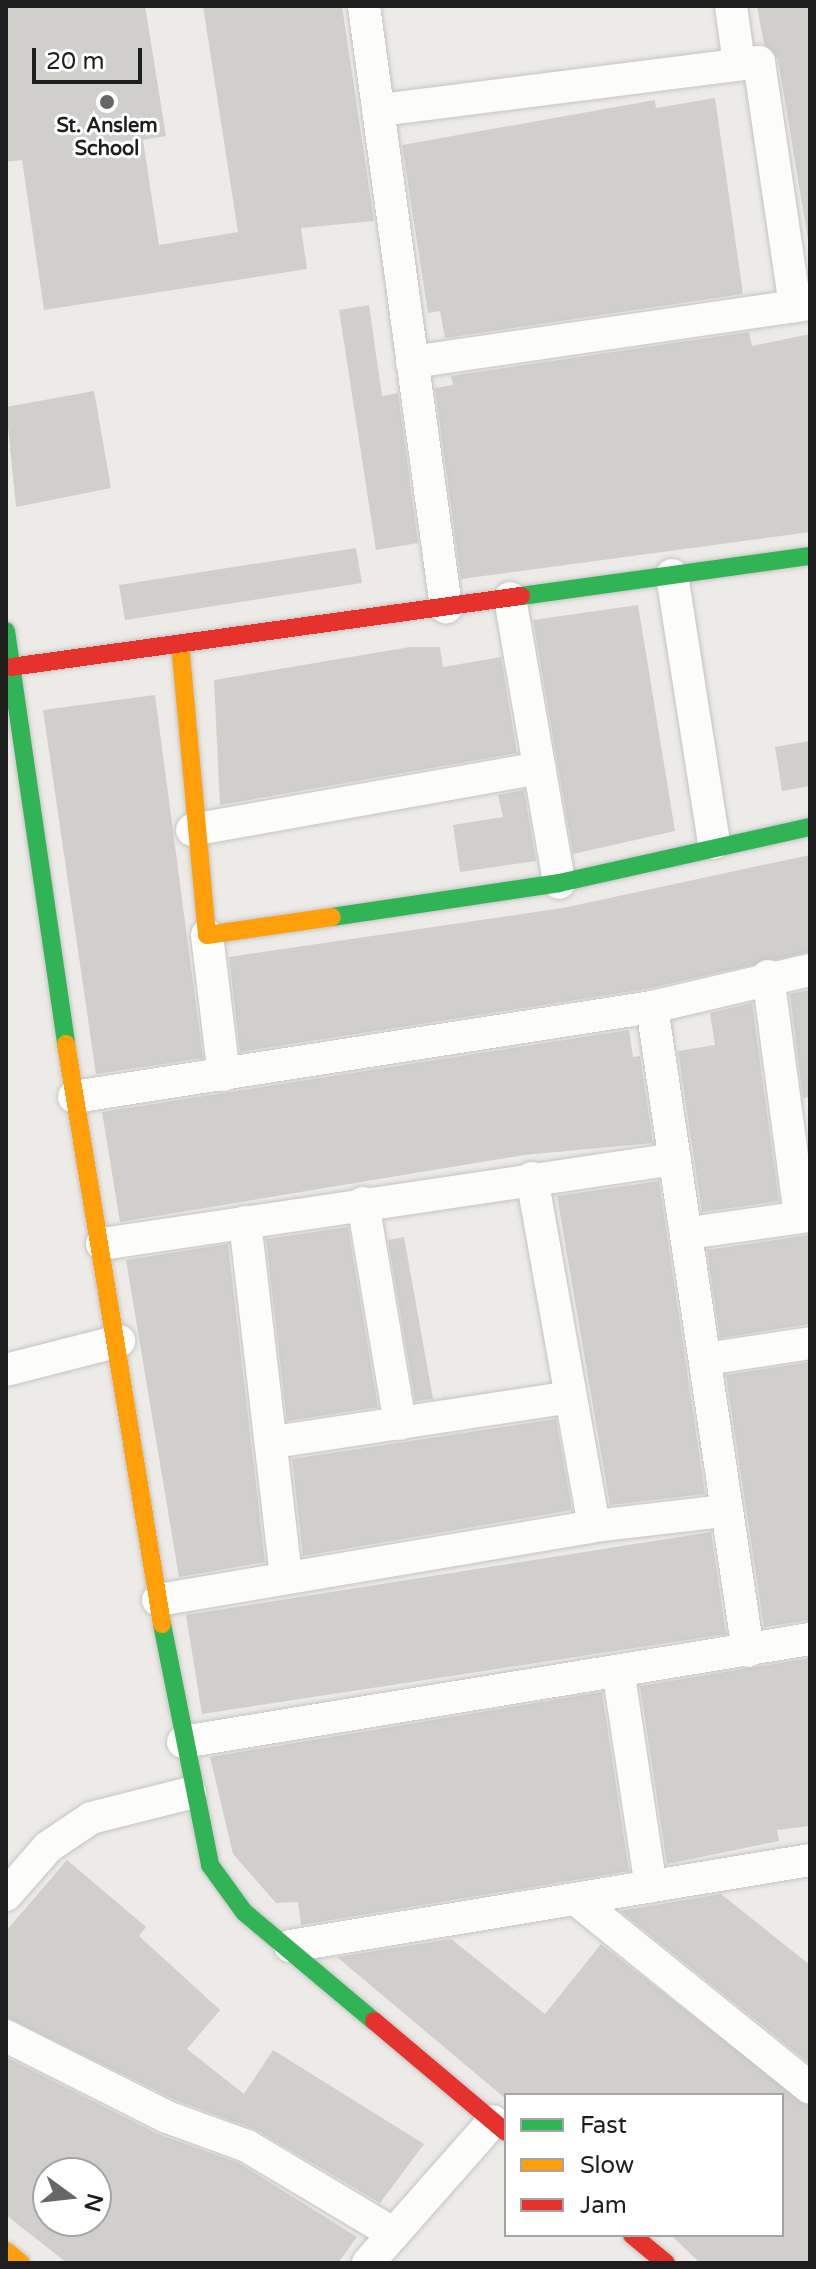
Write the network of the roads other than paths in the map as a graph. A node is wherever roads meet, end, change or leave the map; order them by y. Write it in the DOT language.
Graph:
graph roads {
  1 [pos="364,6"];
  2 [pos="731,6"];
  3 [pos="739,64"];
  4 [pos="380,110"];
  5 [pos="802,305"];
  6 [pos="412,362"];
  7 [pos="809,561"];
  8 [pos="672,575"];
  9 [pos="510,598"];
  10 [pos="446,607"];
  11 [pos="6,631"];
  12 [pos="180,644"];
  13 [pos="11,667"];
  14 [pos="540,768"];
  15 [pos="810,827"];
  16 [pos="192,830"];
  17 [pos="714,843"];
  18 [pos="559,883"];
  19 [pos="207,935"];
  20 [pos="810,970"];
  21 [pos="768,976"];
  22 [pos="652,1007"];
  23 [pos="224,1075"];
  24 [pos="74,1097"];
  25 [pos="800,1105"];
  26 [pos="675,1159"];
  27 [pos="532,1178"];
  28 [pos="363,1203"];
  29 [pos="805,1217"];
  30 [pos="245,1222"];
  31 [pos="689,1233"];
  32 [pos="102,1244"];
  33 [pos="119,1341"];
  34 [pos="810,1343"];
  35 [pos="706,1359"];
  36 [pos="6,1370"];
  37 [pos="571,1397"];
  38 [pos="400,1424"];
  39 [pos="274,1442"];
  40 [pos="724,1511"];
  41 [pos="594,1526"];
  42 [pos="286,1575"];
  43 [pos="158,1600"];
  44 [pos="810,1639"];
  45 [pos="748,1651"];
  46 [pos="619,1676"];
  47 [pos="183,1742"];
  48 [pos="190,1793"];
  49 [pos="810,1860"];
  50 [pos="651,1887"];
  51 [pos="6,1895"];
  52 [pos="577,1900"];
  53 [pos="290,1946"];
  54 [pos="6,2036"];
  55 [pos="810,2088"];
  56 [pos="499,2127"];
  57 [pos="394,2234"];
  58 [pos="634,2237"];
  59 [pos="6,2251"];
  60 [pos="21,2263"];
  61 [pos="368,2263"];
  62 [pos="666,2263"];
  1 -- 4 [label="street"];
  2 -- 3 [label="street"];
  3 -- 4 [label="street"];
  3 -- 5 [label="street"];
  4 -- 6 [label="street"];
  5 -- 6 [label="street"];
  6 -- 10 [label="street"];
  7 -- 8 [label="street"];
  8 -- 9 [label="street"];
  8 -- 17 [label="street"];
  9 -- 10 [label="street"];
  9 -- 14 [label="street"];
  10 -- 12 [label="street"];
  11 -- 13 [label="street"];
  12 -- 13 [label="street"];
  12 -- 16 [label="street"];
  13 -- 24 [label="street"];
  14 -- 16 [label="street"];
  14 -- 18 [label="street"];
  15 -- 17 [label="street"];
  16 -- 19 [label="street"];
  17 -- 18 [label="street"];
  18 -- 19 [label="street"];
  19 -- 23 [label="street"];
  20 -- 21 [label="street"];
  21 -- 22 [label="street"];
  21 -- 25 [label="street"];
  22 -- 23 [label="street"];
  22 -- 26 [label="street"];
  23 -- 24 [label="street"];
  24 -- 32 [label="street"];
  25 -- 29 [label="street"];
  26 -- 27 [label="street"];
  26 -- 31 [label="street"];
  27 -- 28 [label="street"];
  27 -- 37 [label="street"];
  28 -- 30 [label="street"];
  28 -- 38 [label="street"];
  29 -- 31 [label="street"];
  30 -- 32 [label="street"];
  30 -- 39 [label="street"];
  31 -- 35 [label="street"];
  32 -- 33 [label="street"];
  33 -- 36 [label="street"];
  33 -- 43 [label="street"];
  34 -- 35 [label="street"];
  35 -- 40 [label="street"];
  37 -- 38 [label="street"];
  37 -- 41 [label="street"];
  38 -- 39 [label="street"];
  39 -- 42 [label="street"];
  40 -- 41 [label="street"];
  40 -- 45 [label="street"];
  41 -- 42 [label="street"];
  42 -- 43 [label="street"];
  43 -- 47 [label="street"];
  44 -- 45 [label="street"];
  45 -- 46 [label="street"];
  46 -- 47 [label="street"];
  46 -- 50 [label="street"];
  47 -- 48 [label="street"];
  48 -- 51 [label="street"];
  48 -- 53 [label="street"];
  49 -- 50 [label="street"];
  50 -- 52 [label="street"];
  52 -- 53 [label="street"];
  52 -- 55 [label="street"];
  53 -- 56 [label="street"];
  54 -- 57 [label="street"];
  56 -- 57 [label="street"];
  57 -- 61 [label="street"];
  58 -- 62 [label="street"];
  59 -- 60 [label="street"];
}
